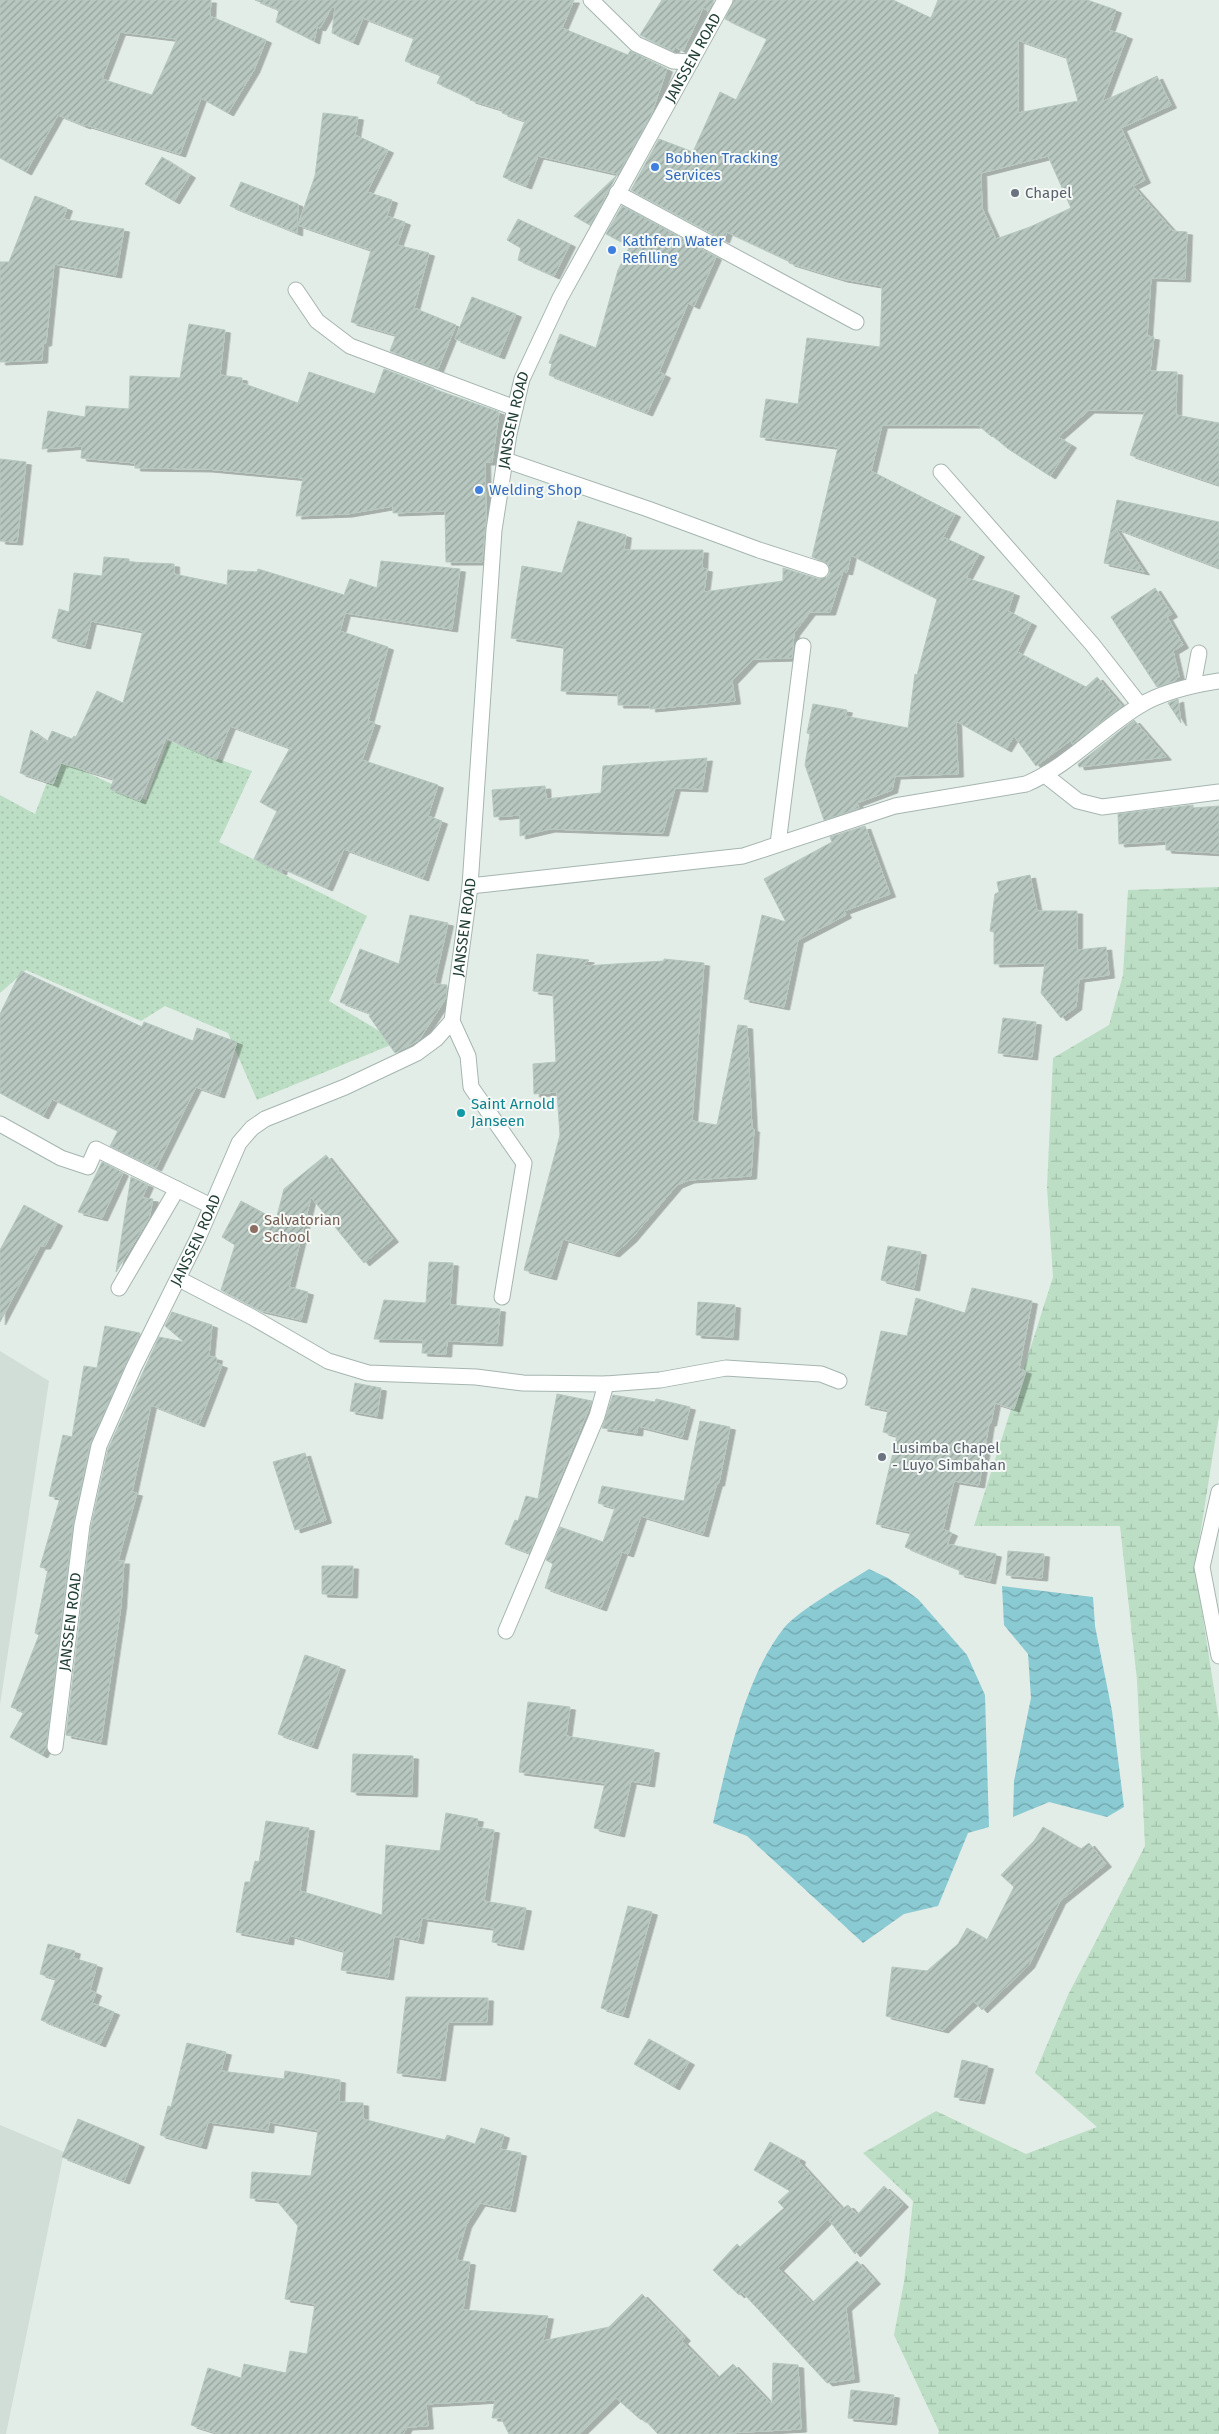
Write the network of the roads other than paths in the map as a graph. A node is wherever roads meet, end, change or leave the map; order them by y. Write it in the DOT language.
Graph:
graph roads {
  1 [pos="591,0"];
  2 [pos="725,0"];
  3 [pos="691,62"];
  4 [pos="617,192"];
  5 [pos="296,290"];
  6 [pos="856,322"];
  7 [pos="515,408"];
  8 [pos="505,460"];
  9 [pos="941,472"];
  10 [pos="821,570"];
  11 [pos="803,646"];
  12 [pos="1199,653"];
  13 [pos="1219,681"];
  14 [pos="1193,685"];
  15 [pos="1140,706"];
  16 [pos="1045,775"];
  17 [pos="1219,792"];
  18 [pos="778,844"];
  19 [pos="470,886"];
  20 [pos="452,1021"];
  21 [pos="0,1124"];
  22 [pos="177,1189"];
  23 [pos="211,1206"];
  24 [pos="179,1279"];
  25 [pos="119,1288"];
  26 [pos="502,1297"];
  27 [pos="839,1381"];
  28 [pos="606,1384"];
  29 [pos="1219,1492"];
  30 [pos="506,1631"];
  31 [pos="1219,1656"];
  32 [pos="55,1747"];
  1 -- 3 [label="street"];
  2 -- 3 [label="street, JANSSEN ROAD"];
  3 -- 4 [label="street, JANSSEN ROAD"];
  4 -- 6 [label="street"];
  4 -- 7 [label="street, JANSSEN ROAD"];
  5 -- 7 [label="street"];
  7 -- 8 [label="street, JANSSEN ROAD"];
  8 -- 10 [label="street"];
  8 -- 19 [label="street, JANSSEN ROAD"];
  9 -- 15 [label="street"];
  11 -- 18 [label="street"];
  12 -- 14 [label="street"];
  13 -- 14 [label="street"];
  14 -- 15 [label="street"];
  15 -- 16 [label="street"];
  16 -- 17 [label="street"];
  16 -- 18 [label="street"];
  18 -- 19 [label="street"];
  19 -- 20 [label="street, JANSSEN ROAD"];
  20 -- 23 [label="street, JANSSEN ROAD"];
  20 -- 26 [label="street"];
  21 -- 22 [label="street"];
  22 -- 23 [label="street"];
  22 -- 25 [label="street"];
  23 -- 24 [label="street, JANSSEN ROAD"];
  24 -- 28 [label="street"];
  24 -- 32 [label="street, JANSSEN ROAD"];
  27 -- 28 [label="street"];
  28 -- 30 [label="street"];
  29 -- 31 [label="street"];
}
